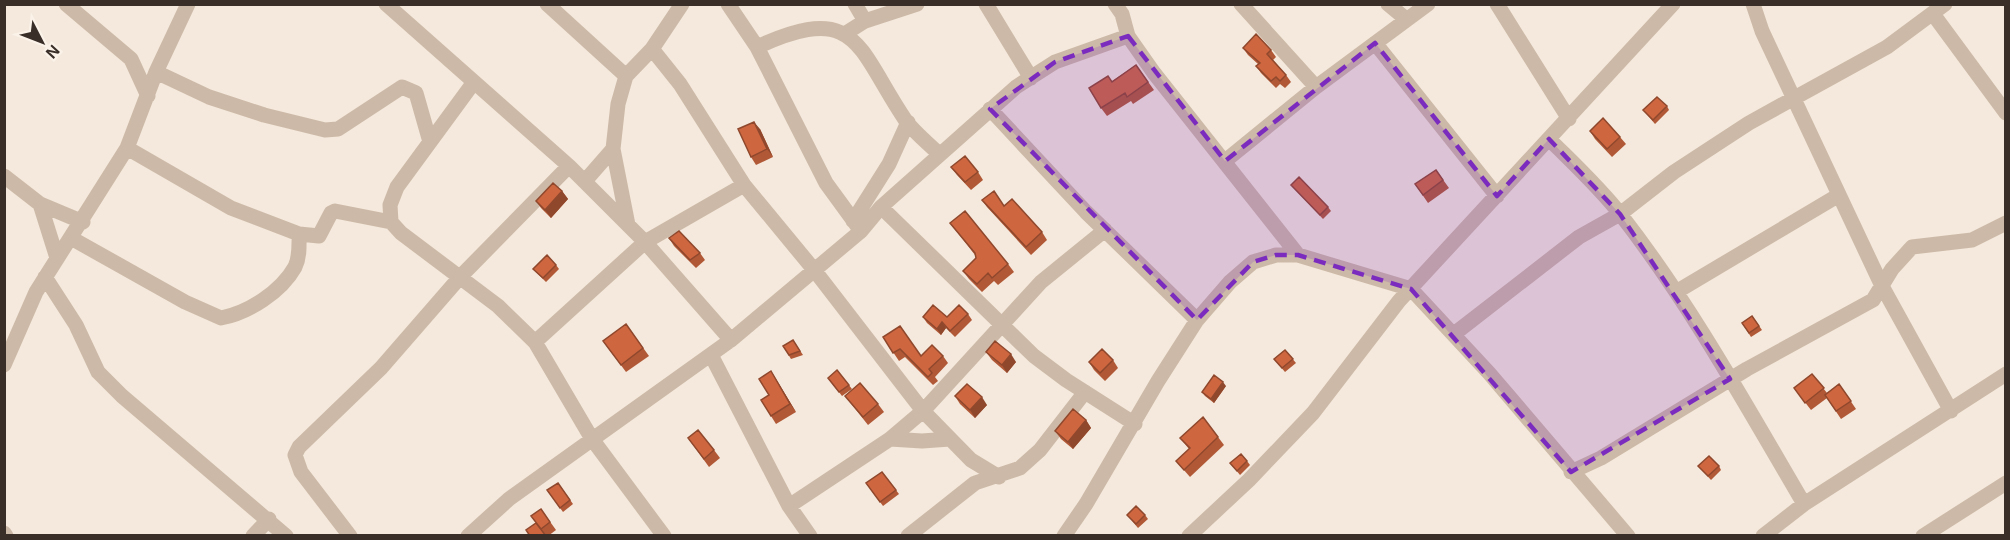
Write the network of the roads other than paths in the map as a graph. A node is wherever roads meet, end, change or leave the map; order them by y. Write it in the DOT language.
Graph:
graph roads {
  1 [pos="66,4"];
  2 [pos="188,4"];
  3 [pos="386,4"];
  4 [pos="547,4"];
  5 [pos="682,4"];
  6 [pos="728,4"];
  7 [pos="855,4"];
  8 [pos="917,4"];
  9 [pos="986,4"];
  10 [pos="1135,4"];
  11 [pos="1241,4"];
  12 [pos="1388,4"];
  13 [pos="1428,4"];
  14 [pos="1497,4"];
  15 [pos="1673,4"];
  16 [pos="1753,4"];
  17 [pos="1118,9"];
  18 [pos="1939,9"];
  19 [pos="1406,19"];
  20 [pos="865,21"];
  21 [pos="846,33"];
  22 [pos="1128,36"];
  23 [pos="1375,43"];
  24 [pos="757,47"];
  25 [pos="652,49"];
  26 [pos="131,59"];
  27 [pos="158,67"];
  28 [pos="626,76"];
  29 [pos="1031,78"];
  30 [pos="474,82"];
  31 [pos="1316,87"];
  32 [pos="148,96"];
  33 [pos="1794,98"];
  34 [pos="990,109"];
  35 [pos="2006,113"];
  36 [pos="1569,119"];
  37 [pos="908,122"];
  38 [pos="1549,139"];
  39 [pos="430,142"];
  40 [pos="127,148"];
  41 [pos="613,149"];
  42 [pos="939,154"];
  43 [pos="1225,161"];
  44 [pos="569,166"];
  45 [pos="4,176"];
  46 [pos="585,181"];
  47 [pos="744,185"];
  48 [pos="1839,195"];
  49 [pos="1497,196"];
  50 [pos="40,204"];
  51 [pos="881,207"];
  52 [pos="1620,214"];
  53 [pos="82,222"];
  54 [pos="391,222"];
  55 [pos="2006,223"];
  56 [pos="628,225"];
  57 [pos="857,226"];
  58 [pos="1105,230"];
  59 [pos="300,234"];
  60 [pos="72,238"];
  61 [pos="645,242"];
  62 [pos="1298,255"];
  63 [pos="57,258"];
  64 [pos="815,271"];
  65 [pos="461,276"];
  66 [pos="45,277"];
  67 [pos="1882,286"];
  68 [pos="1411,289"];
  69 [pos="1676,292"];
  70 [pos="1197,320"];
  71 [pos="1001,324"];
  72 [pos="1454,334"];
  73 [pos="731,340"];
  74 [pos="535,342"];
  75 [pos="711,356"];
  76 [pos="4,365"];
  77 [pos="2006,374"];
  78 [pos="1730,378"];
  79 [pos="1085,392"];
  80 [pos="923,411"];
  81 [pos="1951,411"];
  82 [pos="1135,424"];
  83 [pos="591,439"];
  84 [pos="890,439"];
  85 [pos="950,439"];
  86 [pos="971,460"];
  87 [pos="1571,472"];
  88 [pos="999,477"];
  89 [pos="975,483"];
  90 [pos="2006,483"];
  91 [pos="1804,504"];
  92 [pos="789,506"];
  93 [pos="268,519"];
  94 [pos="474,533"];
  95 [pos="253,536"];
  96 [pos="286,536"];
  97 [pos="350,536"];
  98 [pos="664,536"];
  99 [pos="810,536"];
  100 [pos="908,536"];
  101 [pos="1064,536"];
  102 [pos="1189,536"];
  103 [pos="1628,536"];
  104 [pos="1763,536"];
  105 [pos="1923,536"];
  1 -- 26 [label="street"];
  2 -- 27 [label="street"];
  3 -- 30 [label="street"];
  4 -- 28 [label="street"];
  5 -- 25 [label="street"];
  6 -- 24 [label="street"];
  7 -- 20 [label="street"];
  8 -- 20 [label="street"];
  9 -- 29 [label="street"];
  10 -- 17 [label="street"];
  11 -- 31 [label="street"];
  12 -- 19 [label="street"];
  13 -- 19 [label="street"];
  14 -- 36 [label="street"];
  15 -- 36 [label="street"];
  16 -- 33 [label="street"];
  17 -- 22 [label="street"];
  18 -- 33 [label="street"];
  18 -- 35 [label="street"];
  19 -- 23 [label="street"];
  20 -- 21 [label="street"];
  21 -- 24 [label="street"];
  21 -- 37 [label="street"];
  22 -- 29 [label="street"];
  22 -- 43 [label="street"];
  23 -- 31 [label="street"];
  23 -- 49 [label="street"];
  24 -- 57 [label="street"];
  25 -- 28 [label="street"];
  25 -- 47 [label="street"];
  26 -- 27 [label="street"];
  26 -- 32 [label="street"];
  27 -- 32 [label="street"];
  27 -- 39 [label="street"];
  28 -- 41 [label="street"];
  29 -- 34 [label="street"];
  30 -- 39 [label="street"];
  30 -- 44 [label="street"];
  31 -- 43 [label="street"];
  32 -- 40 [label="street"];
  33 -- 48 [label="street"];
  33 -- 52 [label="street"];
  34 -- 42 [label="street"];
  34 -- 58 [label="street"];
  36 -- 38 [label="street"];
  37 -- 42 [label="street"];
  37 -- 57 [label="street"];
  38 -- 49 [label="street"];
  38 -- 52 [label="street"];
  39 -- 54 [label="street"];
  40 -- 53 [label="street"];
  40 -- 59 [label="street"];
  41 -- 46 [label="street"];
  41 -- 56 [label="street"];
  42 -- 51 [label="street"];
  43 -- 62 [label="street"];
  44 -- 46 [label="street"];
  44 -- 65 [label="street"];
  45 -- 50 [label="street"];
  46 -- 56 [label="street"];
  47 -- 61 [label="street"];
  47 -- 64 [label="street"];
  48 -- 67 [label="street"];
  48 -- 69 [label="street"];
  49 -- 68 [label="street"];
  50 -- 53 [label="street"];
  50 -- 63 [label="street"];
  51 -- 57 [label="street"];
  51 -- 71 [label="street"];
  52 -- 69 [label="street"];
  52 -- 72 [label="street"];
  53 -- 60 [label="street"];
  54 -- 59 [label="street"];
  54 -- 65 [label="street"];
  55 -- 67 [label="street"];
  56 -- 61 [label="street"];
  57 -- 64 [label="street"];
  58 -- 70 [label="street"];
  58 -- 71 [label="street"];
  59 -- 60 [label="street"];
  60 -- 63 [label="street"];
  61 -- 73 [label="street"];
  61 -- 74 [label="street"];
  62 -- 68 [label="street"];
  62 -- 70 [label="street"];
  63 -- 66 [label="street"];
  64 -- 73 [label="street"];
  64 -- 80 [label="street"];
  65 -- 74 [label="street"];
  65 -- 97 [label="street"];
  66 -- 76 [label="street"];
  66 -- 93 [label="street"];
  67 -- 78 [label="street"];
  67 -- 81 [label="street"];
  68 -- 72 [label="street"];
  68 -- 102 [label="street"];
  69 -- 78 [label="street"];
  70 -- 82 [label="street"];
  71 -- 79 [label="street"];
  71 -- 80 [label="street"];
  72 -- 87 [label="street"];
  73 -- 75 [label="street"];
  74 -- 83 [label="street"];
  75 -- 83 [label="street"];
  75 -- 92 [label="street"];
  77 -- 81 [label="street"];
  78 -- 87 [label="street"];
  78 -- 91 [label="street"];
  79 -- 82 [label="street"];
  79 -- 88 [label="street"];
  80 -- 84 [label="street"];
  80 -- 85 [label="street"];
  81 -- 91 [label="street"];
  82 -- 101 [label="street"];
  83 -- 94 [label="street"];
  83 -- 98 [label="street"];
  84 -- 85 [label="street"];
  84 -- 92 [label="street"];
  85 -- 86 [label="street"];
  86 -- 88 [label="street"];
  86 -- 89 [label="street"];
  87 -- 103 [label="street"];
  88 -- 89 [label="street"];
  89 -- 100 [label="street"];
  90 -- 105 [label="street"];
  91 -- 104 [label="street"];
  92 -- 99 [label="street"];
  93 -- 95 [label="street"];
  93 -- 96 [label="street"];
}
